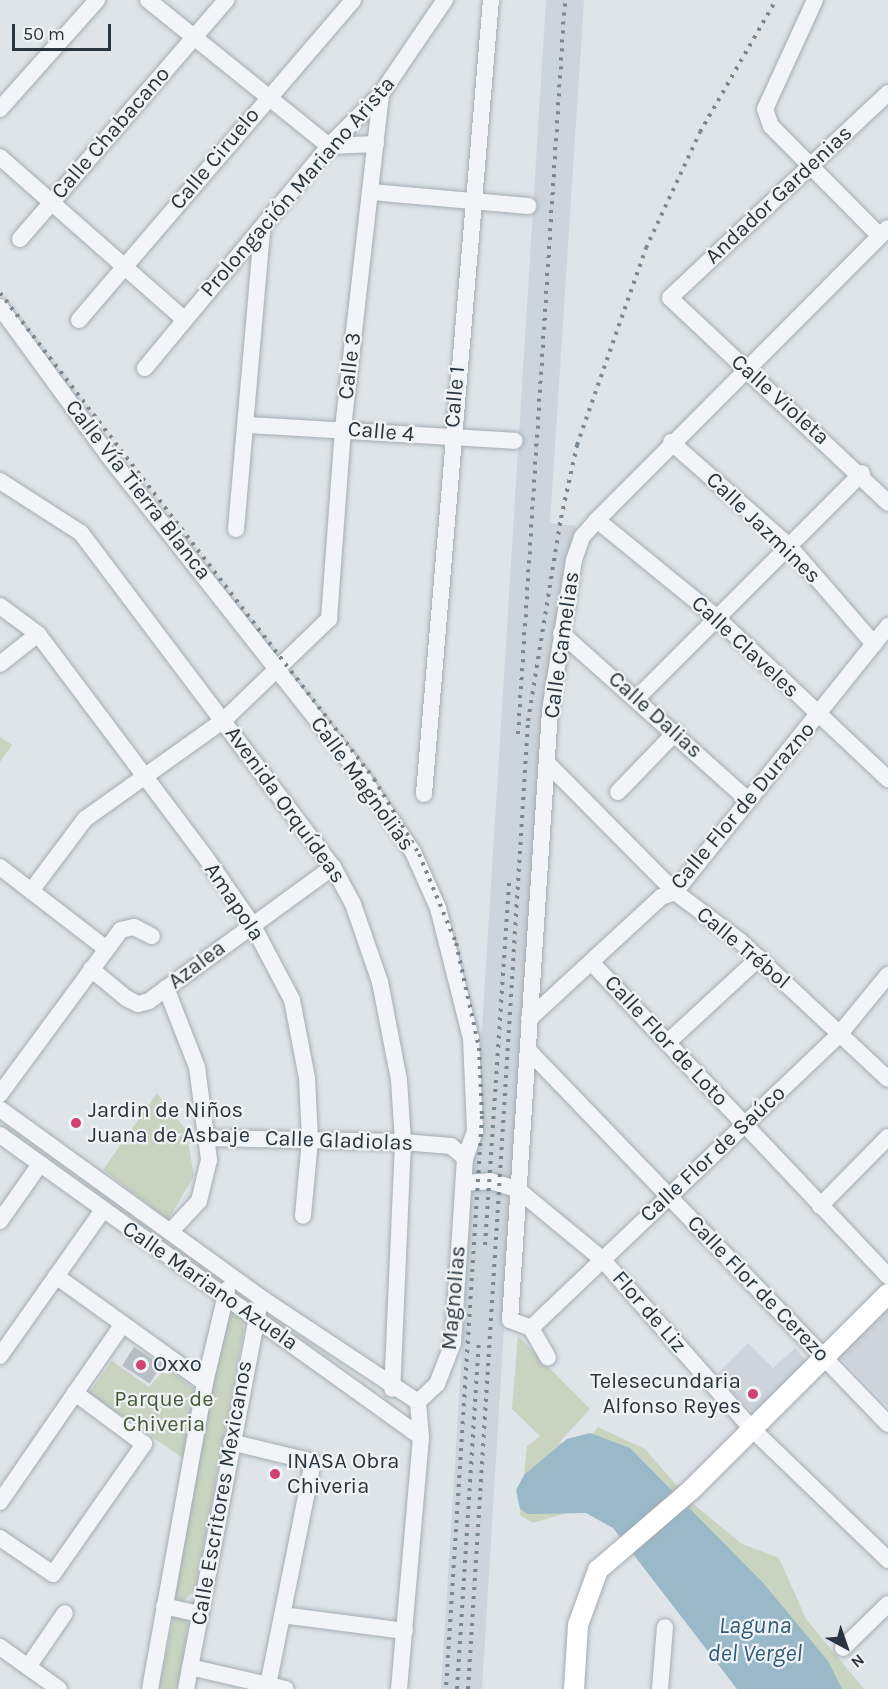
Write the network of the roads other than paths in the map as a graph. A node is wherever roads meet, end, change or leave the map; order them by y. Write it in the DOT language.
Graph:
graph roads {
  1 [pos="97,0"];
  2 [pos="148,0"];
  3 [pos="226,0"];
  4 [pos="353,0"];
  5 [pos="446,0"];
  6 [pos="491,0"];
  7 [pos="815,0"];
  8 [pos="194,37"];
  9 [pos="888,93"];
  10 [pos="381,94"];
  11 [pos="267,97"];
  12 [pos="0,110"];
  13 [pos="376,144"];
  14 [pos="329,147"];
  15 [pos="0,157"];
  16 [pos="808,167"];
  17 [pos="371,192"];
  18 [pos="472,202"];
  19 [pos="50,203"];
  20 [pos="528,206"];
  21 [pos="262,231"];
  22 [pos="884,232"];
  23 [pos="20,239"];
  24 [pos="124,268"];
  25 [pos="670,298"];
  26 [pos="0,307"];
  27 [pos="184,319"];
  28 [pos="79,320"];
  29 [pos="145,368"];
  30 [pos="744,369"];
  31 [pos="248,425"];
  32 [pos="343,429"];
  33 [pos="452,437"];
  34 [pos="515,441"];
  35 [pos="671,442"];
  36 [pos="862,473"];
  37 [pos="0,481"];
  38 [pos="888,503"];
  39 [pos="597,520"];
  40 [pos="236,529"];
  41 [pos="789,546"];
  42 [pos="0,606"];
  43 [pos="717,618"];
  44 [pos="888,626"];
  45 [pos="561,633"];
  46 [pos="38,634"];
  47 [pos="874,644"];
  48 [pos="0,664"];
  49 [pos="279,671"];
  50 [pos="637,698"];
  51 [pos="819,716"];
  52 [pos="224,720"];
  53 [pos="676,732"];
  54 [pos="549,765"];
  55 [pos="143,778"];
  56 [pos="888,779"];
  57 [pos="618,792"];
  58 [pos="424,794"];
  59 [pos="748,800"];
  60 [pos="0,867"];
  61 [pos="333,867"];
  62 [pos="31,891"];
  63 [pos="675,892"];
  64 [pos="252,924"];
  65 [pos="152,936"];
  66 [pos="105,948"];
  67 [pos="759,958"];
  68 [pos="592,963"];
  69 [pos="91,969"];
  70 [pos="888,975"];
  71 [pos="166,988"];
  72 [pos="529,1019"];
  73 [pos="838,1036"];
  74 [pos="668,1042"];
  75 [pos="528,1050"];
  76 [pos="888,1079"];
  77 [pos="0,1094"];
  78 [pos="0,1108"];
  79 [pos="745,1125"];
  80 [pos="0,1135"];
  81 [pos="888,1137"];
  82 [pos="208,1138"];
  83 [pos="310,1140"];
  84 [pos="403,1142"];
  85 [pos="465,1158"];
  86 [pos="40,1164"];
  87 [pos="464,1183"];
  88 [pos="517,1189"];
  89 [pos="669,1196"];
  90 [pos="820,1206"];
  91 [pos="104,1210"];
  92 [pos="303,1216"];
  93 [pos="0,1221"];
  94 [pos="170,1232"];
  95 [pos="602,1259"];
  96 [pos="56,1276"];
  97 [pos="888,1276"];
  98 [pos="233,1278"];
  99 [pos="888,1294"];
  100 [pos="224,1297"];
  101 [pos="264,1300"];
  102 [pos="254,1317"];
  103 [pos="123,1324"];
  104 [pos="531,1328"];
  105 [pos="2,1350"];
  106 [pos="824,1356"];
  107 [pos="548,1357"];
  108 [pos="205,1383"];
  109 [pos="392,1389"];
  110 [pos="75,1393"];
  111 [pos="418,1402"];
  112 [pos="888,1424"];
  113 [pos="750,1427"];
  114 [pos="421,1437"];
  115 [pos="231,1442"];
  116 [pos="0,1502"];
  117 [pos="0,1538"];
  118 [pos="888,1560"];
  119 [pos="888,1604"];
  120 [pos="164,1606"];
  121 [pos="65,1613"];
  122 [pos="200,1614"];
  123 [pos="282,1616"];
  124 [pos="665,1627"];
  125 [pos="405,1630"];
  126 [pos="0,1647"];
  127 [pos="843,1648"];
  128 [pos="28,1667"];
  129 [pos="190,1667"];
  130 [pos="268,1685"];
  131 [pos="59,1689"];
  132 [pos="150,1689"];
  133 [pos="186,1689"];
  134 [pos="285,1689"];
  135 [pos="399,1689"];
  136 [pos="574,1689"];
  137 [pos="660,1689"];
  1 -- 12 [label="street"];
  2 -- 8 [label="street"];
  3 -- 8 [label="street, Calle Chabacano"];
  4 -- 11 [label="street, Calle Ciruelo"];
  5 -- 10 [label="street, Prolongación Mariano Arista"];
  6 -- 18 [label="street, Calle 1"];
  7 -- 16 [label="street"];
  8 -- 11 [label="street"];
  8 -- 19 [label="street, Calle Chabacano"];
  9 -- 16 [label="street, Andador Gardenias"];
  10 -- 13 [label="street, Calle 3"];
  10 -- 14 [label="street, Prolongación Mariano Arista"];
  11 -- 14 [label="street"];
  11 -- 24 [label="street, Calle Ciruelo"];
  13 -- 14 [label="street"];
  13 -- 17 [label="street, Calle 3"];
  14 -- 21 [label="street, Prolongación Mariano Arista"];
  15 -- 19 [label="street"];
  16 -- 22 [label="street"];
  16 -- 25 [label="street, Andador Gardenias"];
  17 -- 18 [label="street"];
  17 -- 32 [label="street, Calle 3"];
  18 -- 20 [label="street"];
  18 -- 33 [label="street, Calle 1"];
  19 -- 23 [label="street, Calle Chabacano"];
  19 -- 24 [label="street"];
  21 -- 27 [label="street, Prolongación Mariano Arista"];
  21 -- 31 [label="street"];
  22 -- 30 [label="street, Calle Camelias"];
  24 -- 27 [label="street"];
  24 -- 28 [label="street, Calle Ciruelo"];
  25 -- 30 [label="street, Calle Violeta"];
  26 -- 49 [label="street, Calle Vía Tierra Blanca"];
  27 -- 29 [label="street, Prolongación Mariano Arista"];
  30 -- 35 [label="street, Calle Camelias"];
  30 -- 36 [label="street, Calle Violeta"];
  31 -- 32 [label="street, Calle 4"];
  31 -- 40 [label="street"];
  32 -- 33 [label="street, Calle 4"];
  32 -- 49 [label="street, Calle 3"];
  33 -- 34 [label="street, Calle 4"];
  33 -- 58 [label="street, Calle 1"];
  35 -- 39 [label="street, Calle Camelias"];
  35 -- 41 [label="street, Calle Jazmines"];
  36 -- 38 [label="street, Calle Violeta"];
  36 -- 41 [label="street"];
  37 -- 52 [label="street, Avenida Orquídeas"];
  39 -- 43 [label="street, Calle Claveles"];
  39 -- 45 [label="street, Calle Camelias"];
  41 -- 43 [label="street"];
  41 -- 47 [label="street, Calle Jazmines"];
  42 -- 46 [label="street, Amapola"];
  43 -- 50 [label="street"];
  43 -- 51 [label="street, Calle Claveles"];
  44 -- 47 [label="street, Calle Flor de Durazno"];
  45 -- 50 [label="street, Calle Dalias"];
  45 -- 54 [label="street, Calle Camelias"];
  46 -- 48 [label="street"];
  46 -- 55 [label="street, Amapola"];
  47 -- 51 [label="street, Calle Flor de Durazno"];
  49 -- 52 [label="street, Calle 3"];
  49 -- 85 [label="street, Calle Magnolias"];
  50 -- 53 [label="street, Calle Dalias"];
  51 -- 56 [label="street, Calle Claveles"];
  51 -- 59 [label="street, Calle Flor de Durazno"];
  52 -- 55 [label="street, Calle 3"];
  52 -- 61 [label="street, Avenida Orquídeas"];
  53 -- 57 [label="street"];
  53 -- 59 [label="street, Calle Dalias"];
  54 -- 63 [label="street, Calle Trébol"];
  54 -- 72 [label="street, Calle Camelias"];
  55 -- 62 [label="street, Calle 3"];
  55 -- 64 [label="street, Amapola"];
  59 -- 63 [label="street, Calle Flor de Durazno"];
  60 -- 62 [label="street"];
  61 -- 64 [label="street, Azalea"];
  61 -- 84 [label="street, Avenida Orquídeas"];
  62 -- 66 [label="street"];
  63 -- 67 [label="street, Calle Trébol"];
  63 -- 68 [label="street, Calle Flor de Durazno"];
  64 -- 71 [label="street, Azalea"];
  64 -- 83 [label="street, Amapola"];
  65 -- 66 [label="street"];
  66 -- 69 [label="street"];
  67 -- 73 [label="street, Calle Trébol"];
  67 -- 74 [label="street"];
  68 -- 72 [label="street, Calle Flor de Durazno"];
  68 -- 74 [label="street, Calle Flor de Loto"];
  69 -- 71 [label="street, Azalea"];
  69 -- 77 [label="street"];
  70 -- 73 [label="street, Calle Flor de Saúco"];
  71 -- 82 [label="street"];
  72 -- 75 [label="street, Calle Camelias"];
  73 -- 76 [label="street, Calle Trébol"];
  73 -- 79 [label="street, Calle Flor de Saúco"];
  74 -- 79 [label="street, Calle Flor de Loto"];
  75 -- 88 [label="street, Calle Camelias"];
  75 -- 89 [label="street, Calle Flor de Cerezo"];
  78 -- 94 [label="street, Calle Mariano Azuela"];
  79 -- 89 [label="street, Calle Flor de Saúco"];
  79 -- 90 [label="street, Calle Flor de Loto"];
  80 -- 86 [label="street, Calle Mariano Azuela"];
  81 -- 90 [label="street"];
  82 -- 83 [label="street, Calle Gladiolas"];
  82 -- 94 [label="street"];
  83 -- 84 [label="street, Calle Gladiolas"];
  83 -- 92 [label="street, Amapola"];
  84 -- 85 [label="street, Calle Gladiolas"];
  84 -- 109 [label="street, Avenida Orquídeas"];
  85 -- 87 [label="street, Calle Magnolias"];
  86 -- 91 [label="street, Calle Mariano Azuela"];
  86 -- 93 [label="street"];
  87 -- 88 [label="street, Flor de Liz"];
  87 -- 111 [label="street, Magnolias"];
  88 -- 95 [label="street, Flor de Liz"];
  88 -- 104 [label="street, Calle Camelias"];
  89 -- 95 [label="street, Calle Flor de Saúco"];
  89 -- 106 [label="street, Calle Flor de Cerezo"];
  90 -- 97 [label="street, Calle Flor de Loto"];
  91 -- 96 [label="street"];
  91 -- 100 [label="street, Calle Mariano Azuela"];
  94 -- 98 [label="street, Calle Mariano Azuela"];
  95 -- 104 [label="street, Calle Flor de Saúco"];
  95 -- 113 [label="street, Flor de Liz"];
  96 -- 103 [label="street"];
  96 -- 105 [label="street"];
  98 -- 100 [label="street, Calle Escritores Mexicanos"];
  98 -- 101 [label="street, Calle Mariano Azuela"];
  99 -- 106 [label="main road"];
  100 -- 102 [label="street, Calle Mariano Azuela"];
  100 -- 108 [label="street, Calle Escritores Mexicanos"];
  101 -- 102 [label="street, Calle Escritores Mexicanos"];
  101 -- 109 [label="street, Calle Mariano Azuela"];
  102 -- 114 [label="street, Calle Mariano Azuela"];
  102 -- 115 [label="street, Calle Escritores Mexicanos"];
  103 -- 108 [label="street"];
  103 -- 110 [label="street"];
  104 -- 107 [label="street"];
  106 -- 112 [label="street, Calle Flor de Cerezo"];
  106 -- 113 [label="main road"];
  108 -- 120 [label="street, Calle Escritores Mexicanos"];
  109 -- 111 [label="street, Calle Mariano Azuela"];
  110 -- 116 [label="street"];
  110 -- 117 [label="street"];
  111 -- 114 [label="street"];
  113 -- 118 [label="street, Flor de Liz"];
  113 -- 136 [label="main road"];
  114 -- 125 [label="street"];
  115 -- 122 [label="street, Calle Escritores Mexicanos"];
  115 -- 123 [label="street"];
  119 -- 127 [label="street"];
  120 -- 122 [label="street"];
  120 -- 132 [label="street, Calle Escritores Mexicanos"];
  121 -- 128 [label="street"];
  122 -- 129 [label="street, Calle Escritores Mexicanos"];
  123 -- 125 [label="street"];
  123 -- 130 [label="street"];
  124 -- 137 [label="street"];
  125 -- 135 [label="street"];
  126 -- 128 [label="street"];
  128 -- 131 [label="street"];
  129 -- 130 [label="street"];
  129 -- 133 [label="street, Calle Escritores Mexicanos"];
  130 -- 134 [label="street"];
}
